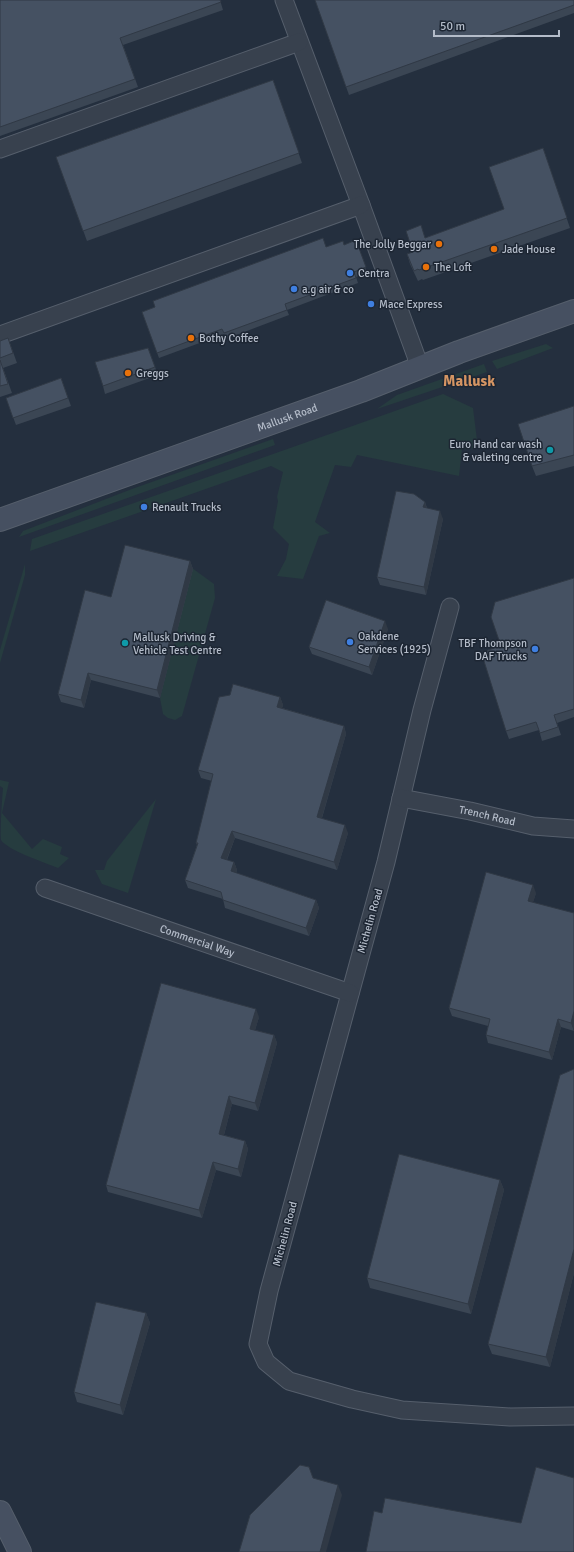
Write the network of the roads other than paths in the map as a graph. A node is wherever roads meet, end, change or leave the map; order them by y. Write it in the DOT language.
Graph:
graph roads {
  1 [pos="284,0"];
  2 [pos="299,42"];
  3 [pos="0,149"];
  4 [pos="361,205"];
  5 [pos="574,311"];
  6 [pos="0,335"];
  7 [pos="418,368"];
  8 [pos="0,520"];
  9 [pos="450,607"];
  10 [pos="401,798"];
  11 [pos="574,829"];
  12 [pos="45,888"];
  13 [pos="350,993"];
  14 [pos="574,1416"];
  15 [pos="0,1512"];
  16 [pos="20,1552"];
  1 -- 2 [label="street"];
  2 -- 3 [label="street"];
  2 -- 4 [label="street"];
  4 -- 6 [label="street"];
  4 -- 7 [label="street"];
  5 -- 7 [label="main road, Mallusk Road"];
  7 -- 8 [label="main road, Mallusk Road"];
  9 -- 10 [label="street, Michelin Road"];
  10 -- 11 [label="street, Trench Road"];
  10 -- 13 [label="street, Michelin Road"];
  12 -- 13 [label="street, Commercial Way"];
  13 -- 14 [label="street, Michelin Road"];
  15 -- 16 [label="main road"];
}
